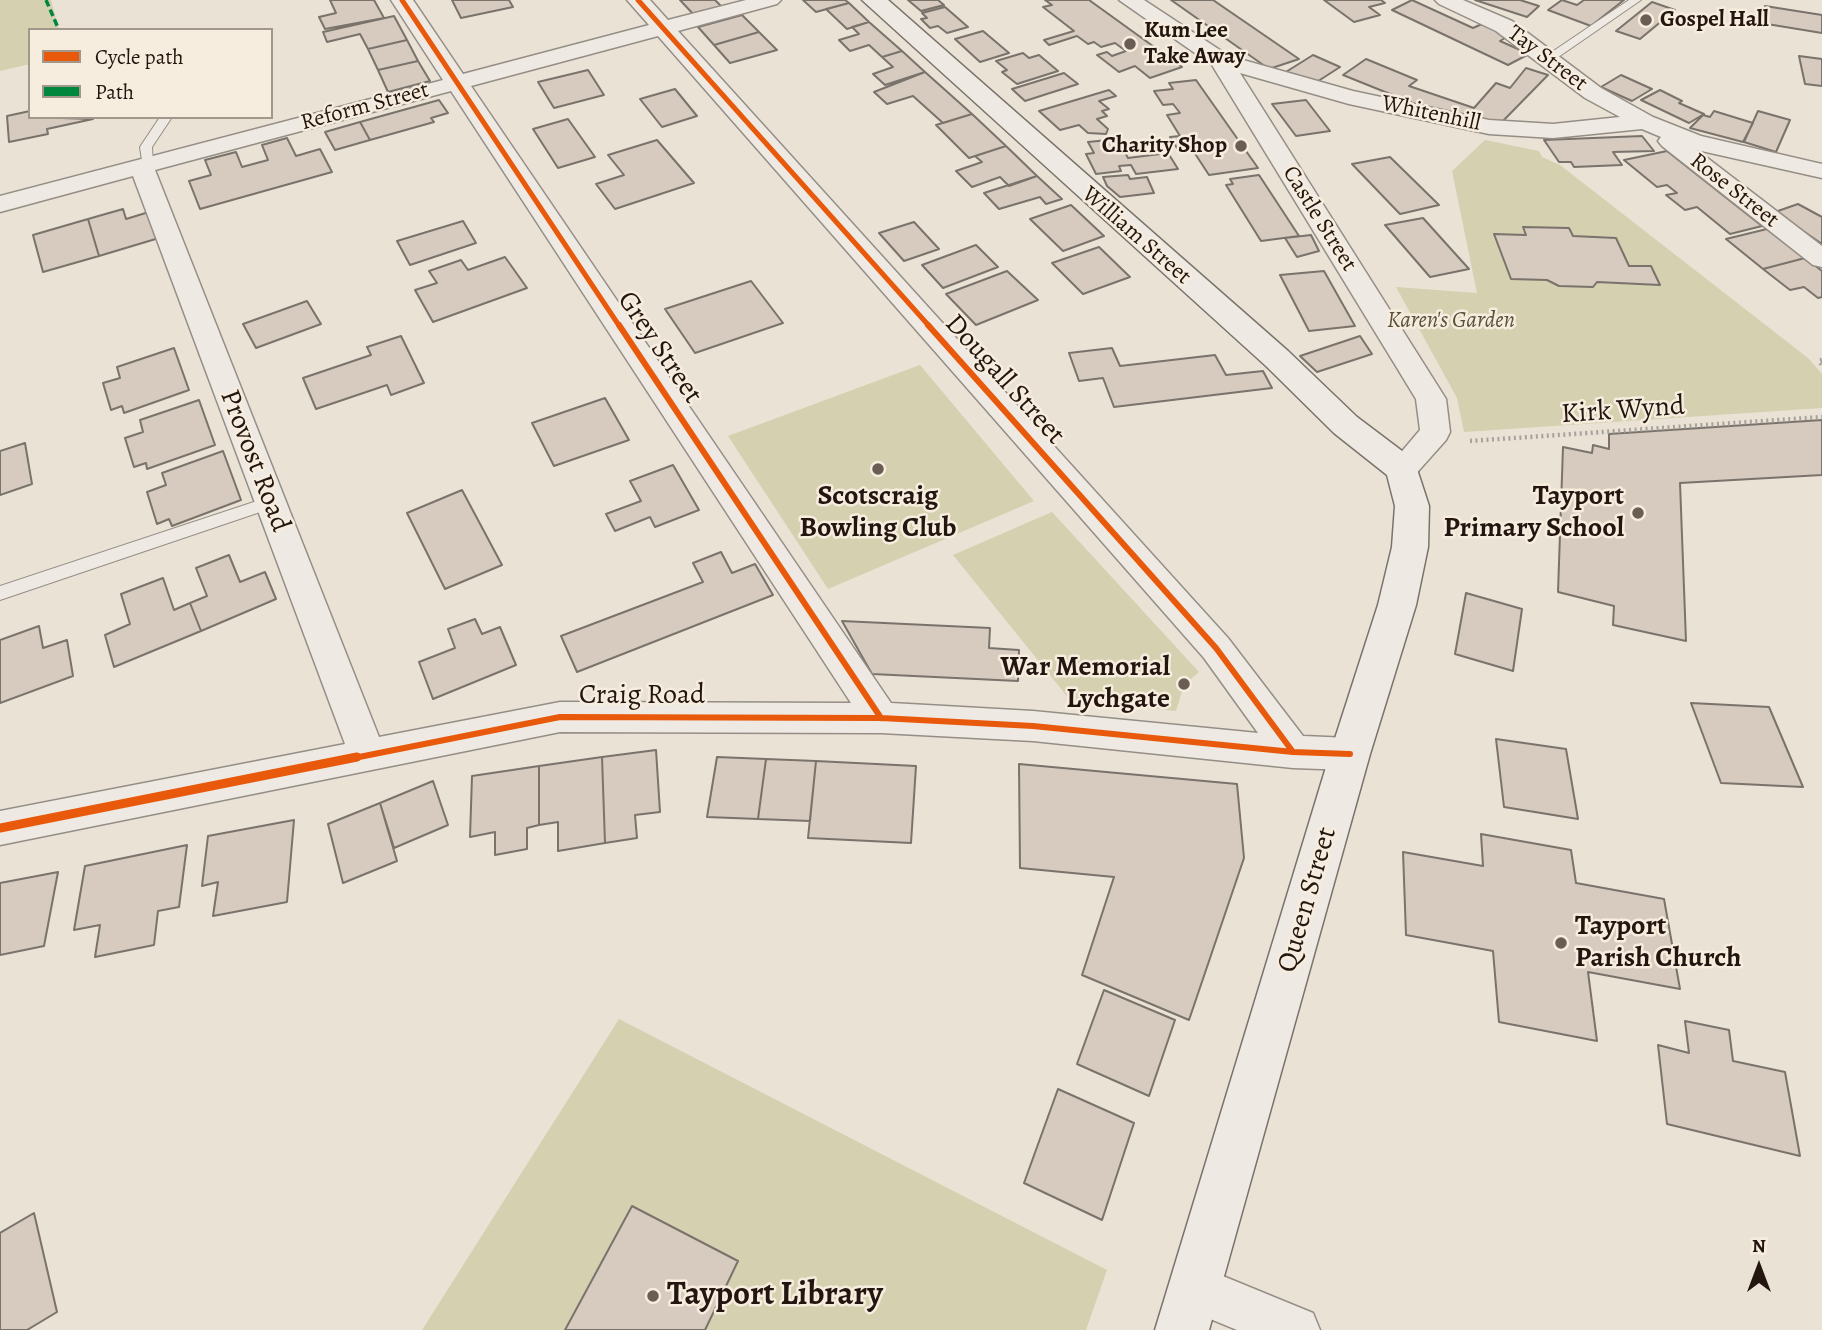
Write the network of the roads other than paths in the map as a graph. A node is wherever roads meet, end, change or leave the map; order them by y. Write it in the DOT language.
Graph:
graph roads {
  1 [pos="402,0"];
  2 [pos="638,0"];
  3 [pos="770,0"];
  4 [pos="874,0"];
  5 [pos="1130,0"];
  6 [pos="1446,0"];
  7 [pos="1636,0"];
  8 [pos="664,30"];
  9 [pos="1550,58"];
  10 [pos="1221,61"];
  11 [pos="457,83"];
  12 [pos="165,119"];
  13 [pos="1645,122"];
  14 [pos="144,165"];
  15 [pos="1822,171"];
  16 [pos="0,204"];
  17 [pos="1822,259"];
  18 [pos="1414,456"];
  19 [pos="270,503"];
  20 [pos="0,593"];
  21 [pos="881,718"];
  22 [pos="1293,752"];
  23 [pos="1350,754"];
  24 [pos="368,755"];
  25 [pos="0,828"];
  26 [pos="1189,1310"];
  27 [pos="1296,1330"];
  1 -- 11 [label="street, Grey Street"];
  2 -- 8 [label="street, Dougall Street"];
  3 -- 8 [label="street, Reform Street"];
  4 -- 18 [label="main road, William Street"];
  5 -- 10 [label="street, Castle Street"];
  6 -- 9 [label="street, Tay Street"];
  7 -- 9 [label="lane"];
  8 -- 11 [label="street, Reform Street"];
  8 -- 22 [label="street, Dougall Street"];
  9 -- 13 [label="street, Tay Street"];
  10 -- 13 [label="street, Whitenhill"];
  10 -- 18 [label="street, Castle Street"];
  11 -- 14 [label="street, Reform Street"];
  11 -- 21 [label="street, Grey Street"];
  12 -- 14 [label="lane"];
  13 -- 15 [label="street"];
  13 -- 17 [label="street, Rose Street"];
  14 -- 16 [label="street, Reform Street"];
  14 -- 19 [label="street, Provost Road"];
  18 -- 23 [label="main road, Queen Street"];
  19 -- 20 [label="lane"];
  19 -- 24 [label="street, Provost Road"];
  21 -- 22 [label="street, Craig Road"];
  21 -- 24 [label="street, Craig Road"];
  22 -- 23 [label="street"];
  23 -- 26 [label="main road, Queen Street"];
  24 -- 25 [label="street, Craig Road"];
  26 -- 27 [label="street"];
}
